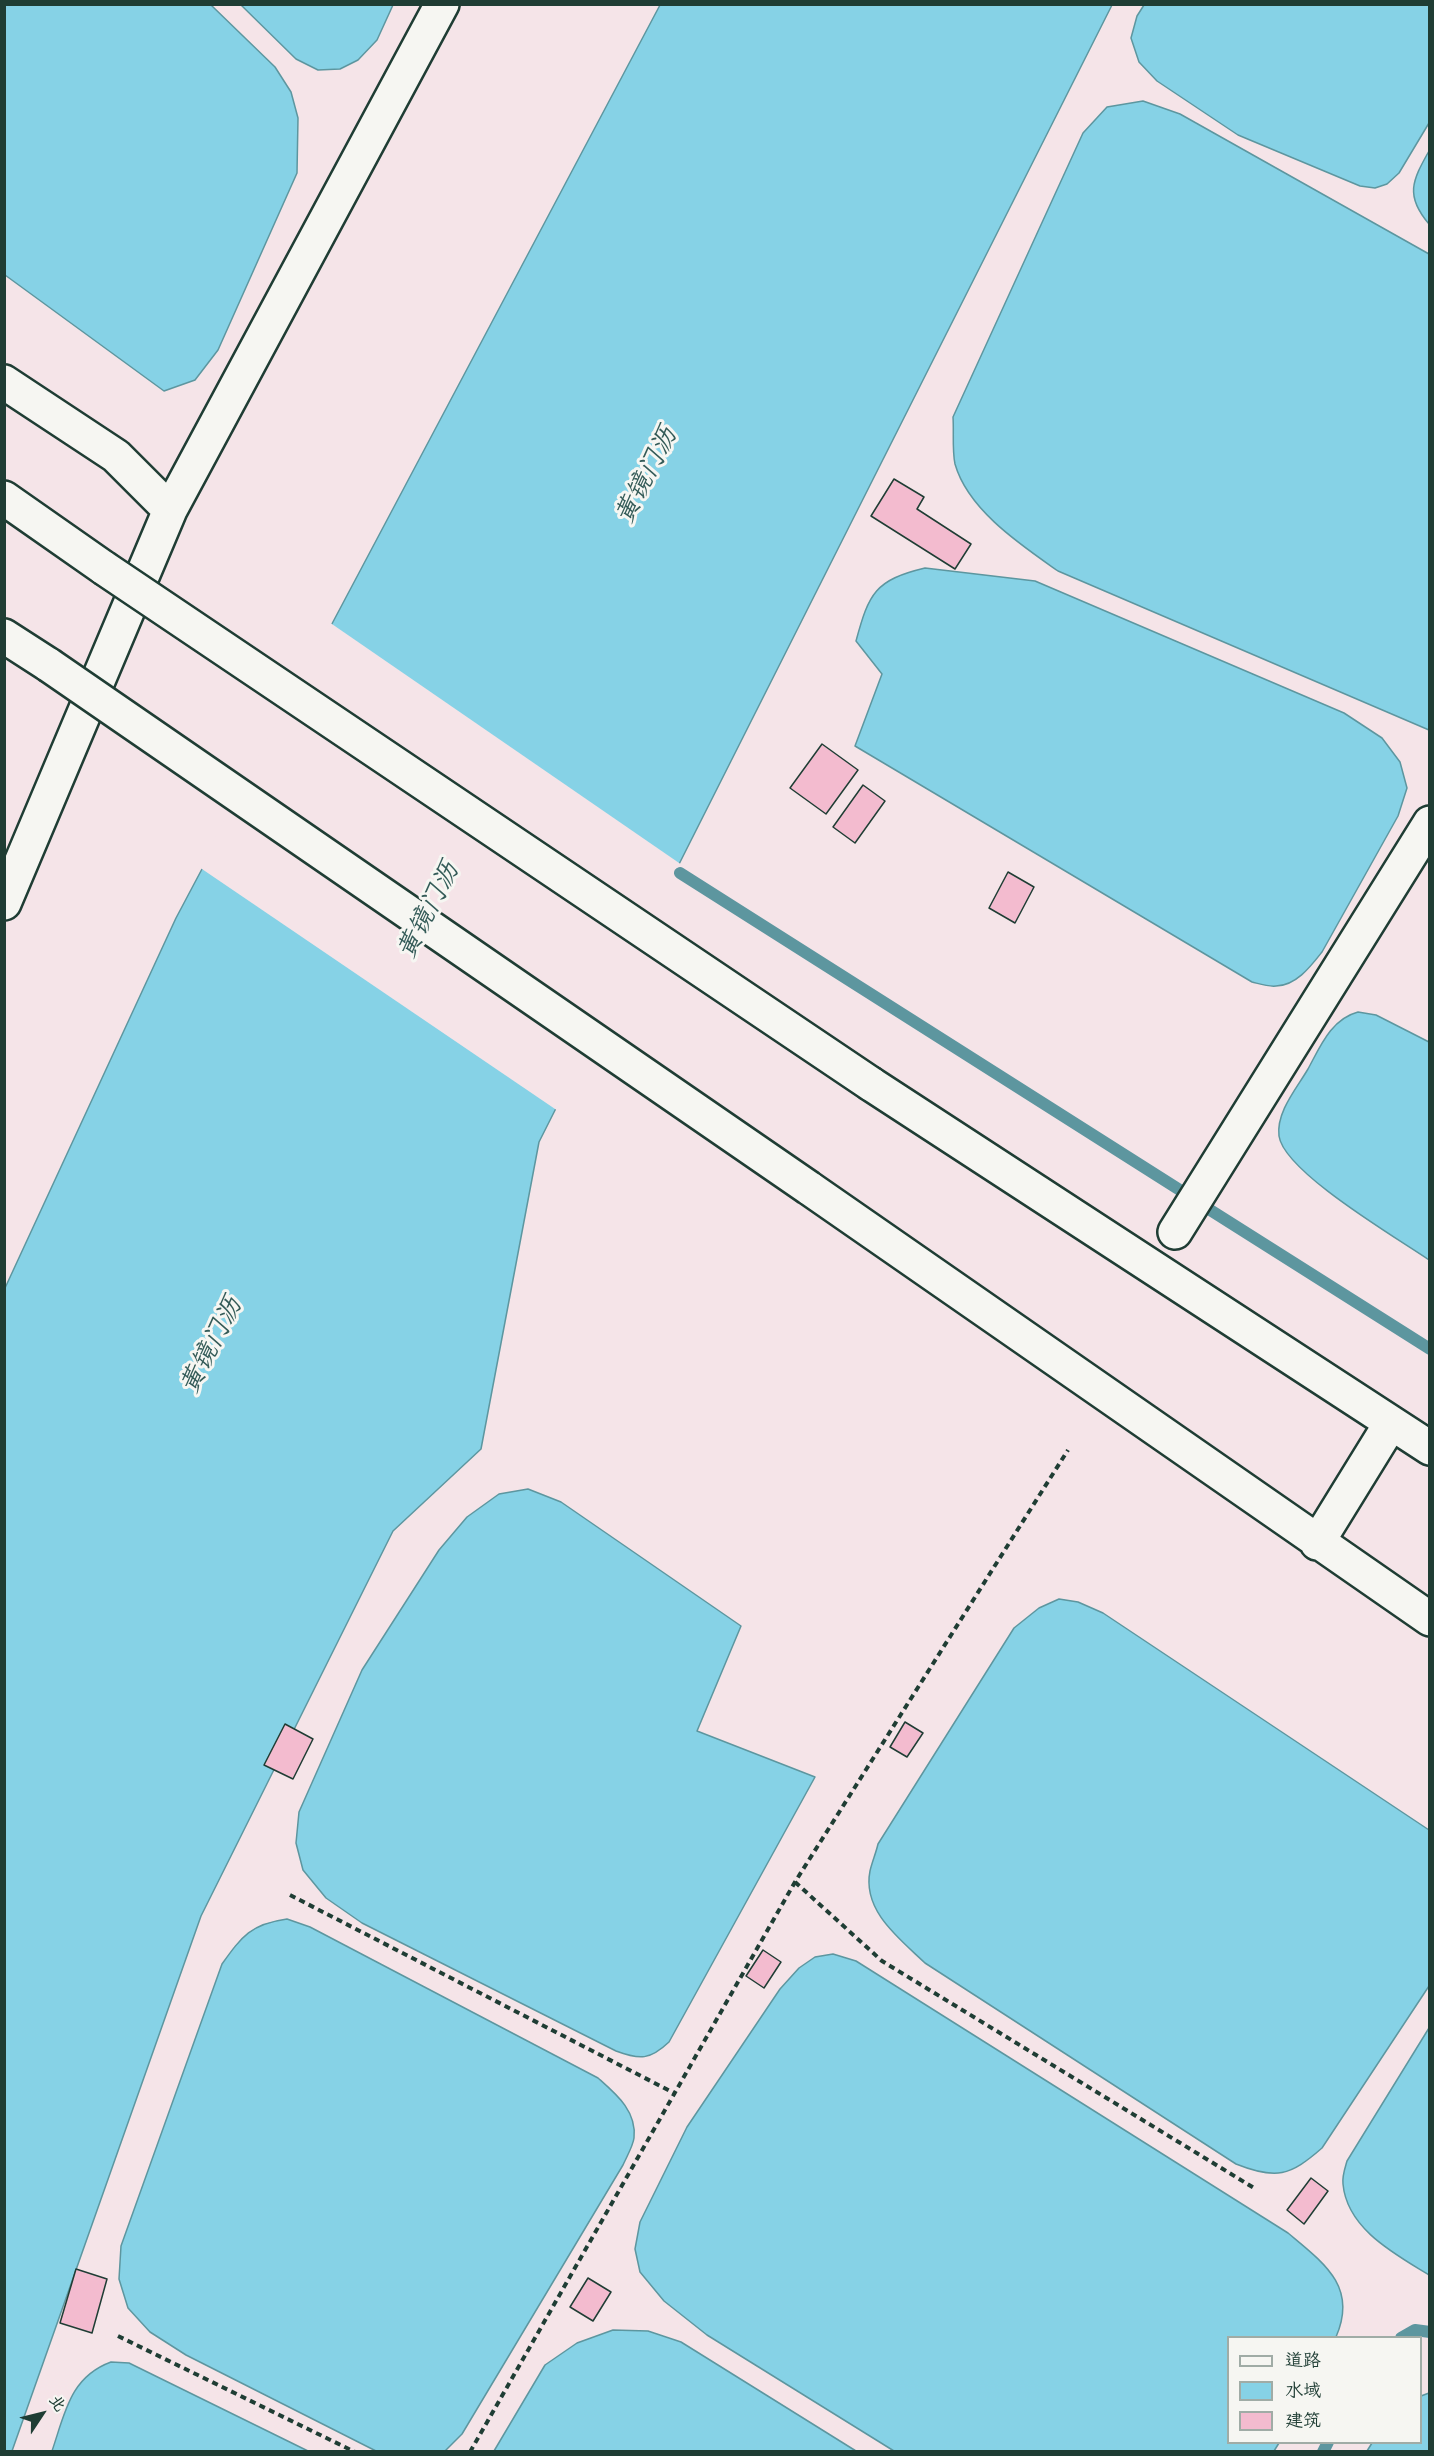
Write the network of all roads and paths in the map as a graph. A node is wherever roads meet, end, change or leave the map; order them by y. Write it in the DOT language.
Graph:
graph roads {
  1 [pos="442,4"];
  2 [pos="4,382"];
  3 [pos="4,498"];
  4 [pos="170,510"];
  5 [pos="4,636"];
  6 [pos="1430,823"];
  7 [pos="4,903"];
  8 [pos="1174,1232"];
  9 [pos="1391,1423"];
  10 [pos="1430,1448"];
  11 [pos="1068,1450"];
  12 [pos="1317,1543"];
  13 [pos="1430,1619"];
  14 [pos="795,1882"];
  15 [pos="290,1894"];
  16 [pos="674,2093"];
  17 [pos="1254,2188"];
  18 [pos="118,2336"];
  19 [pos="355,2451"];
  20 [pos="470,2451"];
  1 -- 4 [label="main road"];
  2 -- 4 [label="main road"];
  3 -- 9 [label="main road, bridge"];
  4 -- 7 [label="main road"];
  5 -- 12 [label="main road, bridge"];
  6 -- 8 [label="main road"];
  9 -- 10 [label="main road"];
  9 -- 12 [label="main road"];
  11 -- 14 [label="path"];
  12 -- 13 [label="main road"];
  14 -- 16 [label="path"];
  14 -- 17 [label="path"];
  15 -- 16 [label="path"];
  16 -- 20 [label="path"];
  18 -- 19 [label="path"];
}
